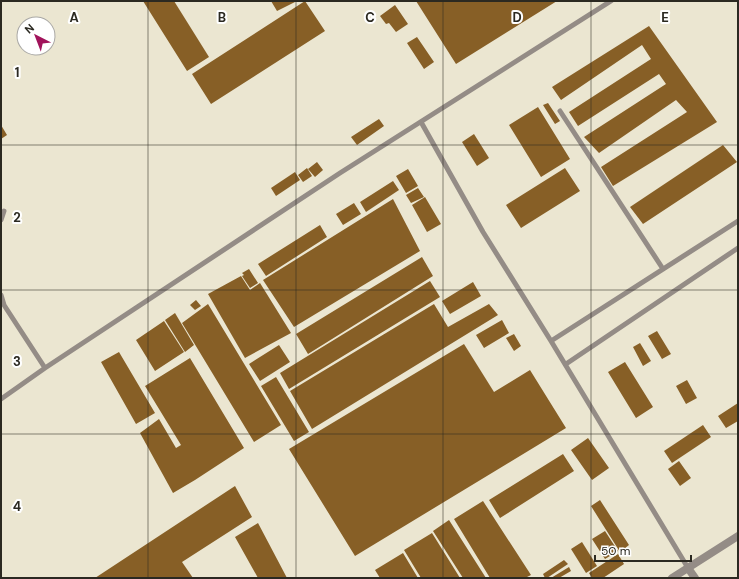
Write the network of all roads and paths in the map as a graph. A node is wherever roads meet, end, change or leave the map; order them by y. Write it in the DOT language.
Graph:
graph roads {
  1 [pos="611,1"];
  2 [pos="560,111"];
  3 [pos="421,122"];
  4 [pos="4,211"];
  5 [pos="1,220"];
  6 [pos="738,221"];
  7 [pos="738,248"];
  8 [pos="663,269"];
  9 [pos="1,295"];
  10 [pos="551,341"];
  11 [pos="566,364"];
  12 [pos="46,368"];
  13 [pos="1,399"];
  14 [pos="738,536"];
  15 [pos="688,568"];
  16 [pos="672,578"];
  17 [pos="695,578"];
  1 -- 3 [label="lane"];
  2 -- 8 [label="lane"];
  3 -- 10 [label="lane"];
  3 -- 12 [label="lane"];
  4 -- 5 [label="lane"];
  6 -- 8 [label="lane"];
  7 -- 11 [label="lane"];
  8 -- 10 [label="lane"];
  9 -- 12 [label="lane"];
  10 -- 11 [label="lane"];
  11 -- 15 [label="lane"];
  12 -- 13 [label="lane"];
  14 -- 15 [label="street"];
  15 -- 16 [label="street"];
  15 -- 17 [label="street"];
}
